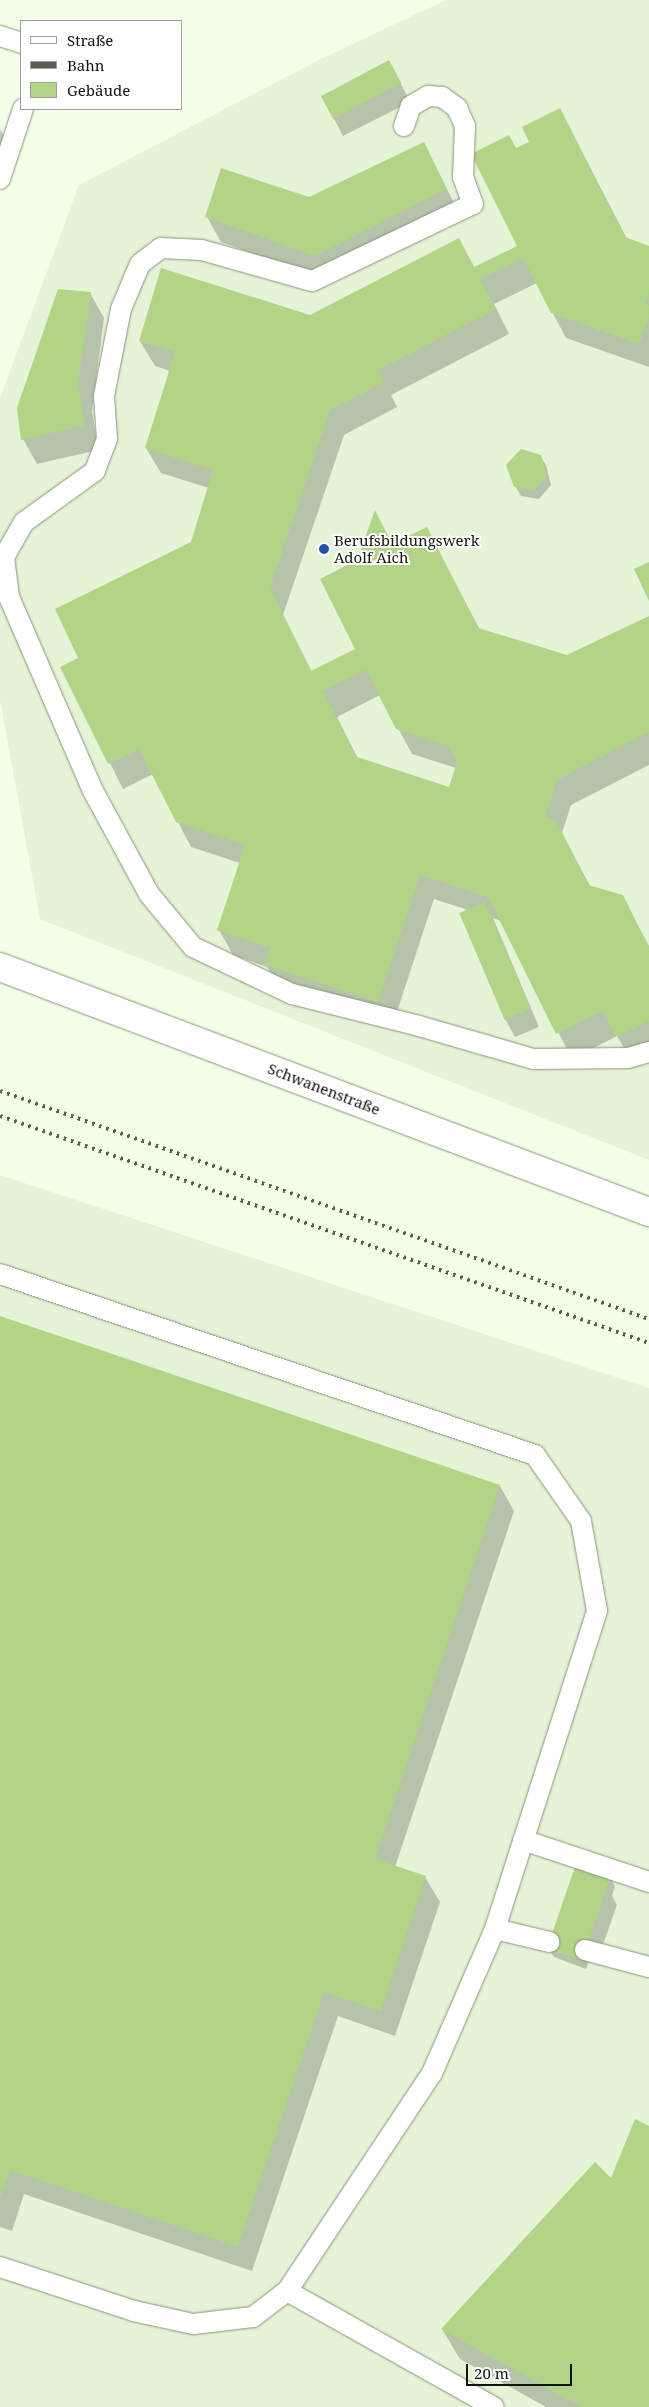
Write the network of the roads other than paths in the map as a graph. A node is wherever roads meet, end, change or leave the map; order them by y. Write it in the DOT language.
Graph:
graph roads {
  1 [pos="0,36"];
  2 [pos="20,43"];
  3 [pos="23,110"];
  4 [pos="404,126"];
  5 [pos="0,179"];
  6 [pos="0,967"];
  7 [pos="649,1052"];
  8 [pos="649,1212"];
  9 [pos="0,1274"];
  10 [pos="523,1840"];
  11 [pos="649,1882"];
  12 [pos="495,1929"];
  13 [pos="549,1942"];
  14 [pos="585,1950"];
  15 [pos="649,1967"];
  16 [pos="0,2267"];
  17 [pos="287,2291"];
  18 [pos="494,2407"];
  1 -- 2 [label="lane"];
  3 -- 5 [label="lane"];
  4 -- 7 [label="lane"];
  6 -- 8 [label="street, Schwanenstraße"];
  9 -- 10 [label="lane"];
  10 -- 11 [label="lane"];
  10 -- 12 [label="lane"];
  12 -- 13 [label="lane"];
  12 -- 17 [label="lane"];
  14 -- 15 [label="lane"];
  16 -- 17 [label="lane"];
  17 -- 18 [label="lane"];
}
